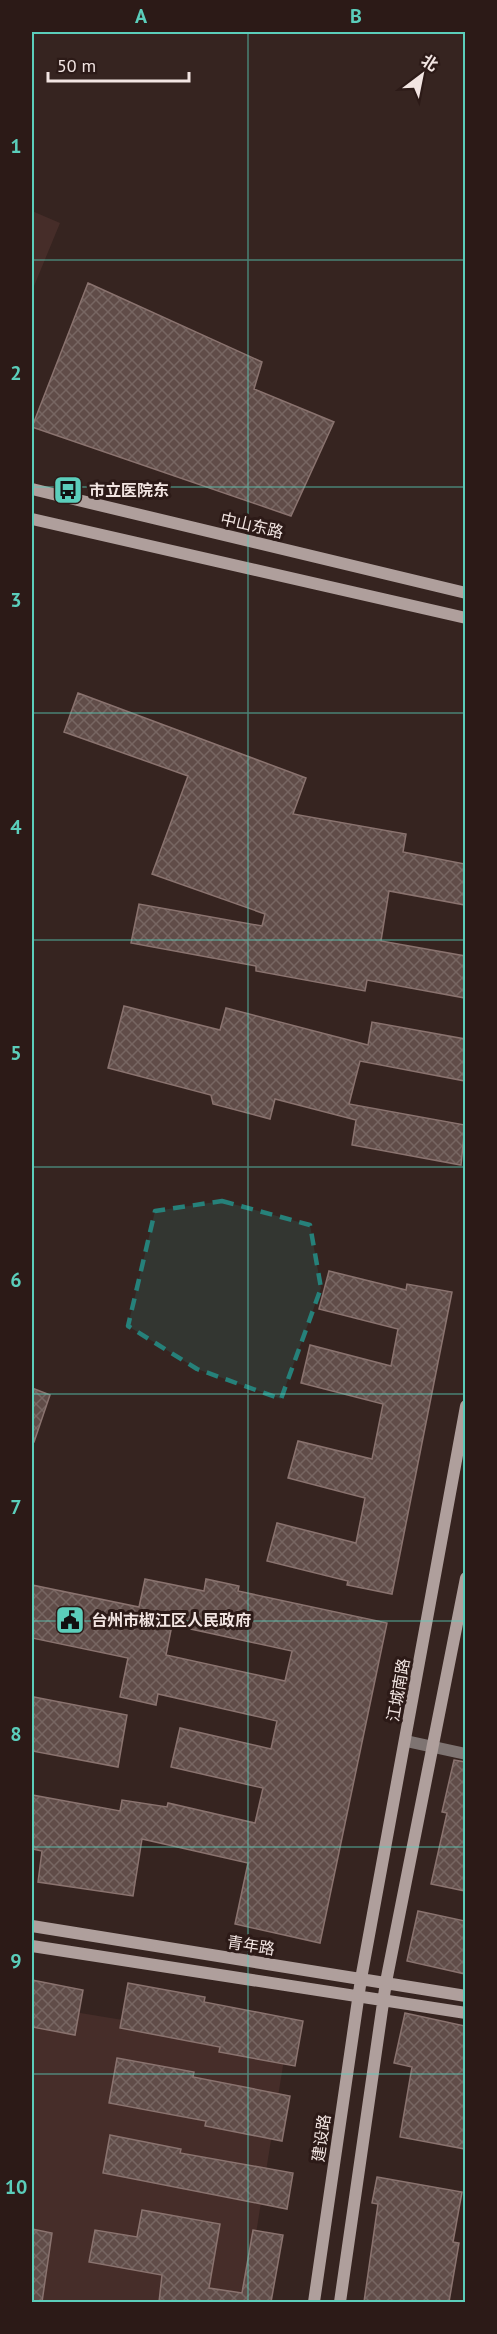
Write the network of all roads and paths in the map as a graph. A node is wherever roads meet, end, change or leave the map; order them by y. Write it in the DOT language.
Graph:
graph roads {
  1 [pos="32,489"];
  2 [pos="32,519"];
  3 [pos="465,593"];
  4 [pos="465,618"];
  5 [pos="465,1406"];
  6 [pos="461,1448"];
  7 [pos="465,1578"];
  8 [pos="406,1741"];
  9 [pos="431,1748"];
  10 [pos="465,1754"];
  11 [pos="32,1926"];
  12 [pos="32,1946"];
  13 [pos="361,1979"];
  14 [pos="386,1982"];
  15 [pos="465,1996"];
  16 [pos="358,1997"];
  17 [pos="384,1999"];
  18 [pos="465,2013"];
  19 [pos="314,2302"];
  20 [pos="340,2302"];
  1 -- 3 [label="main road, 中山东路"];
  2 -- 4 [label="main road"];
  5 -- 6 [label="main road, 江城南路"];
  6 -- 8 [label="main road, 江城南路"];
  7 -- 9 [label="main road"];
  8 -- 9 [label="street"];
  8 -- 13 [label="main road, 江城南路"];
  9 -- 10 [label="street"];
  9 -- 14 [label="main road"];
  11 -- 13 [label="main road, 青年路"];
  12 -- 16 [label="main road"];
  13 -- 14 [label="main road, 青年路"];
  13 -- 16 [label="main road, 建设路"];
  14 -- 15 [label="main road, 青年路"];
  14 -- 17 [label="main road"];
  16 -- 17 [label="main road"];
  16 -- 19 [label="main road, 建设路"];
  17 -- 18 [label="main road"];
  17 -- 20 [label="main road"];
}
